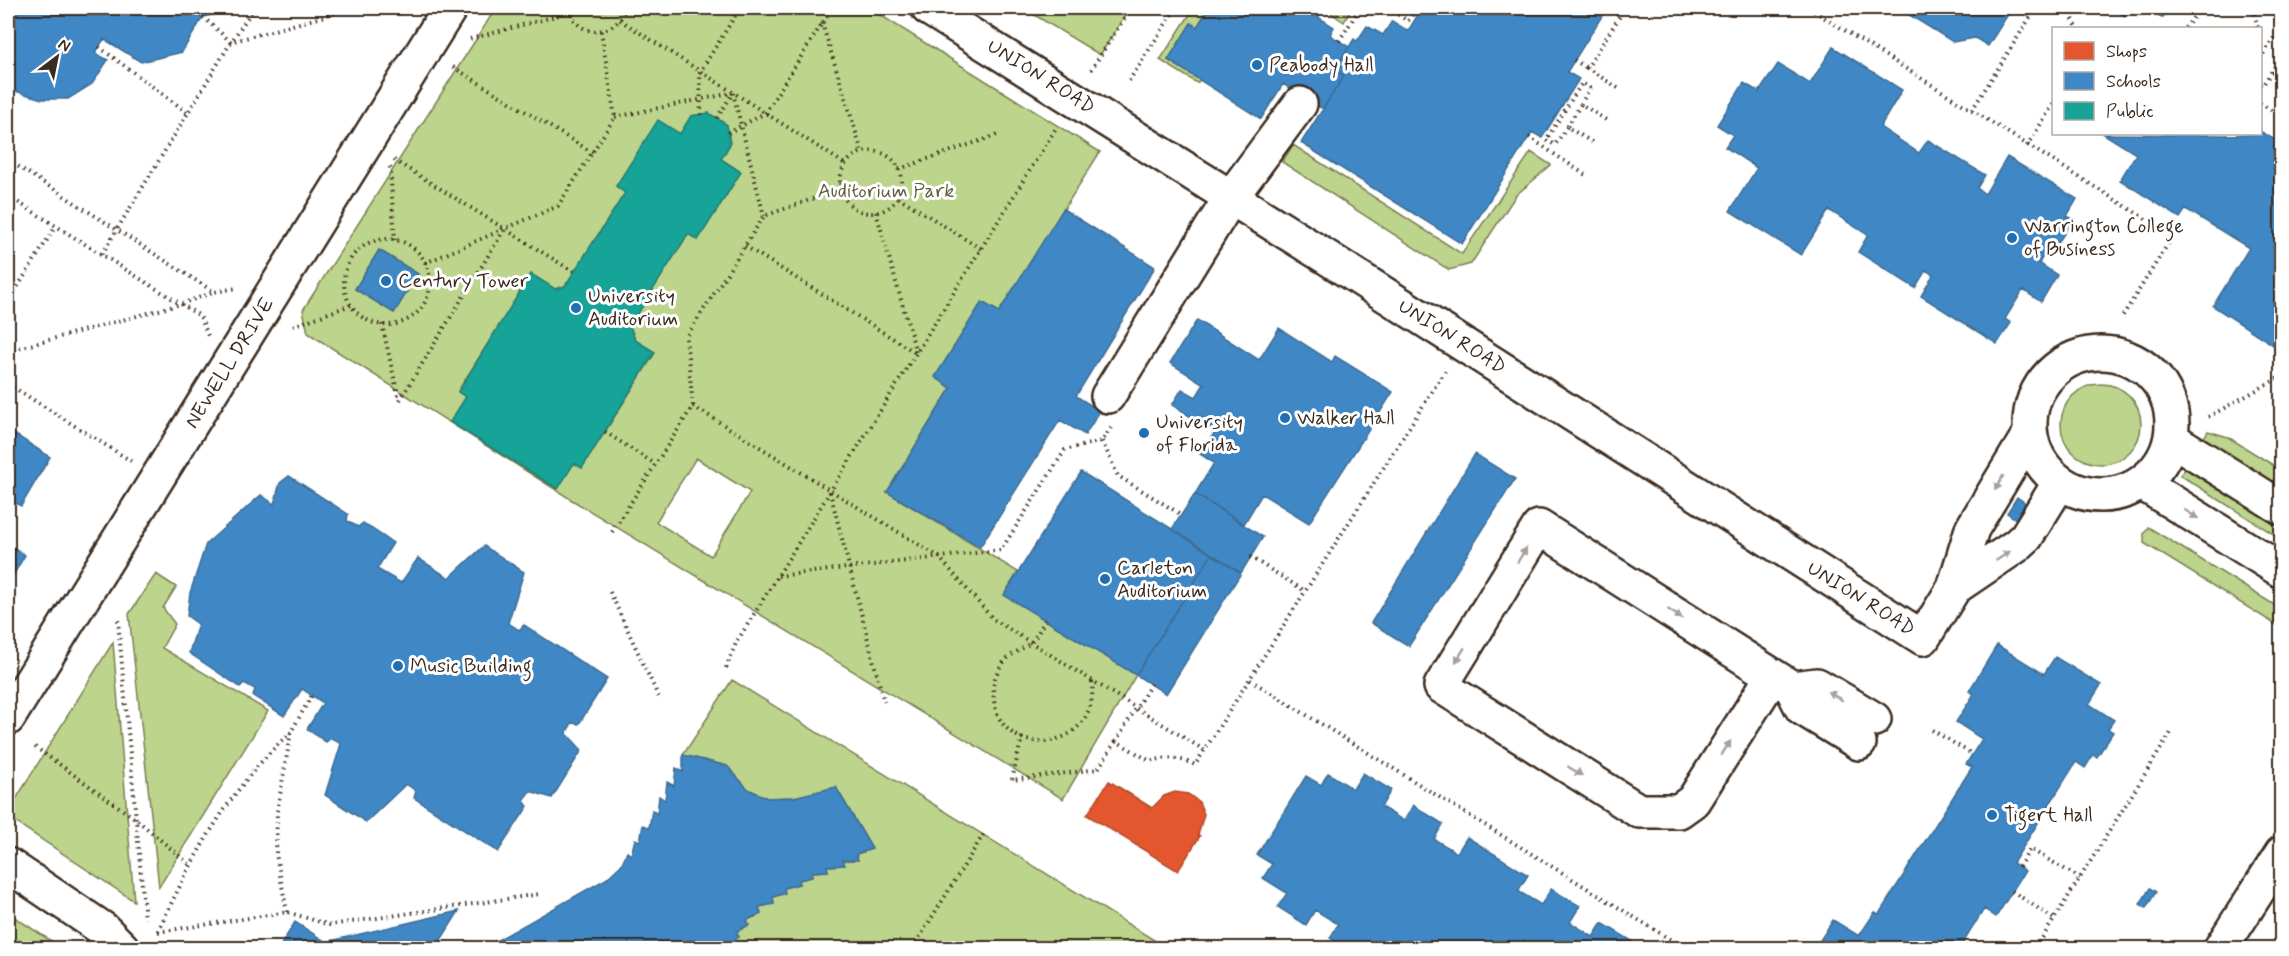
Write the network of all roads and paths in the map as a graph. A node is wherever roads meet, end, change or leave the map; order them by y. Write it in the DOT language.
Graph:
graph roads {
  1 [pos="254,8"];
  2 [pos="354,8"];
  3 [pos="450,8"];
  4 [pos="625,8"];
  5 [pos="740,8"];
  6 [pos="831,8"];
  7 [pos="928,8"];
  8 [pos="1131,8"];
  9 [pos="1176,8"];
  10 [pos="1360,8"];
  11 [pos="1388,8"];
  12 [pos="1417,8"];
  13 [pos="1625,8"];
  14 [pos="1809,8"];
  15 [pos="2036,8"];
  16 [pos="2068,8"];
  17 [pos="2201,8"];
  18 [pos="2253,8"];
  19 [pos="571,10"];
  20 [pos="203,17"];
  21 [pos="620,20"];
  22 [pos="822,23"];
  23 [pos="2282,26"];
  24 [pos="2077,27"];
  25 [pos="2186,27"];
  26 [pos="2258,27"];
  27 [pos="602,32"];
  28 [pos="464,40"];
  29 [pos="1340,41"];
  30 [pos="231,42"];
  31 [pos="99,47"];
  32 [pos="2262,55"];
  33 [pos="2282,56"];
  34 [pos="1574,60"];
  35 [pos="449,64"];
  36 [pos="2282,67"];
  37 [pos="1587,68"];
  38 [pos="700,72"];
  39 [pos="2269,75"];
  40 [pos="1129,81"];
  41 [pos="2262,86"];
  42 [pos="1618,88"];
  43 [pos="734,93"];
  44 [pos="1074,98"];
  45 [pos="701,99"];
  46 [pos="1300,104"];
  47 [pos="1581,104"];
  48 [pos="2262,104"];
  49 [pos="2052,106"];
  50 [pos="1971,110"];
  51 [pos="188,113"];
  52 [pos="765,113"];
  53 [pos="700,115"];
  54 [pos="615,117"];
  55 [pos="2282,117"];
  56 [pos="717,118"];
  57 [pos="1606,120"];
  58 [pos="741,126"];
  59 [pos="1567,126"];
  60 [pos="728,133"];
  61 [pos="1000,134"];
  62 [pos="1529,137"];
  63 [pos="1592,142"];
  64 [pos="2027,146"];
  65 [pos="862,152"];
  66 [pos="592,153"];
  67 [pos="8,160"];
  68 [pos="845,164"];
  69 [pos="899,169"];
  70 [pos="1587,176"];
  71 [pos="841,189"];
  72 [pos="8,195"];
  73 [pos="898,197"];
  74 [pos="1231,197"];
  75 [pos="876,212"];
  76 [pos="764,216"];
  77 [pos="56,226"];
  78 [pos="116,229"];
  79 [pos="505,229"];
  80 [pos="395,240"];
  81 [pos="745,246"];
  82 [pos="981,249"];
  83 [pos="102,254"];
  84 [pos="425,263"];
  85 [pos="574,272"];
  86 [pos="240,287"];
  87 [pos="214,292"];
  88 [pos="8,302"];
  89 [pos="181,304"];
  90 [pos="351,305"];
  91 [pos="2122,317"];
  92 [pos="382,324"];
  93 [pos="293,326"];
  94 [pos="209,338"];
  95 [pos="8,351"];
  96 [pos="916,353"];
  97 [pos="1447,368"];
  98 [pos="2282,376"];
  99 [pos="8,384"];
  100 [pos="1108,396"];
  101 [pos="693,406"];
  102 [pos="2208,417"];
  103 [pos="605,432"];
  104 [pos="2030,433"];
  105 [pos="2172,440"];
  106 [pos="1102,441"];
  107 [pos="132,462"];
  108 [pos="655,464"];
  109 [pos="2060,482"];
  110 [pos="2142,483"];
  111 [pos="830,491"];
  112 [pos="2282,508"];
  113 [pos="1182,515"];
  114 [pos="612,532"];
  115 [pos="1001,550"];
  116 [pos="939,557"];
  117 [pos="1250,557"];
  118 [pos="850,568"];
  119 [pos="2282,571"];
  120 [pos="778,576"];
  121 [pos="1954,588"];
  122 [pos="1305,591"];
  123 [pos="610,592"];
  124 [pos="118,620"];
  125 [pos="1045,620"];
  126 [pos="1031,643"];
  127 [pos="726,668"];
  128 [pos="1092,680"];
  129 [pos="1250,680"];
  130 [pos="1782,682"];
  131 [pos="1152,684"];
  132 [pos="312,695"];
  133 [pos="659,698"];
  134 [pos="884,702"];
  135 [pos="1137,708"];
  136 [pos="8,718"];
  137 [pos="1932,730"];
  138 [pos="1866,731"];
  139 [pos="2172,731"];
  140 [pos="291,732"];
  141 [pos="1022,737"];
  142 [pos="1116,741"];
  143 [pos="35,747"];
  144 [pos="1204,750"];
  145 [pos="1972,754"];
  146 [pos="136,820"];
  147 [pos="985,832"];
  148 [pos="2282,853"];
  149 [pos="189,864"];
  150 [pos="8,865"];
  151 [pos="2019,867"];
  152 [pos="2080,878"];
  153 [pos="2012,891"];
  154 [pos="540,894"];
  155 [pos="287,912"];
  156 [pos="145,919"];
  157 [pos="2055,919"];
  158 [pos="122,948"];
  159 [pos="913,948"];
  160 [pos="1683,948"];
  161 [pos="2036,948"];
  162 [pos="2222,948"];
  1 -- 30 [label="path"];
  2 -- 30 [label="path"];
  3 -- 136 [label="street, NEWELL DRIVE"];
  4 -- 21 [label="path"];
  5 -- 38 [label="path"];
  6 -- 22 [label="path"];
  7 -- 44 [label="street, UNION ROAD"];
  8 -- 44 [label="path"];
  9 -- 40 [label="path"];
  10 -- 29 [label="path"];
  11 -- 12 [label="path"];
  13 -- 37 [label="path"];
  14 -- 50 [label="path"];
  15 -- 50 [label="path"];
  16 -- 24 [label="path"];
  17 -- 25 [label="path"];
  18 -- 26 [label="path"];
  19 -- 27 [label="path"];
  19 -- 28 [label="path"];
  20 -- 30 [label="path"];
  21 -- 27 [label="path"];
  21 -- 38 [label="path"];
  22 -- 52 [label="path"];
  22 -- 65 [label="path"];
  23 -- 32 [label="path"];
  27 -- 54 [label="path"];
  30 -- 51 [label="path"];
  31 -- 51 [label="path"];
  33 -- 39 [label="path"];
  34 -- 37 [label="path"];
  35 -- 66 [label="path"];
  36 -- 39 [label="path"];
  37 -- 42 [label="path"];
  38 -- 43 [label="path"];
  38 -- 45 [label="path"];
  39 -- 41 [label="path"];
  43 -- 45 [label="path"];
  43 -- 52 [label="path"];
  43 -- 56 [label="path"];
  43 -- 58 [label="path"];
  44 -- 74 [label="street, UNION ROAD"];
  44 -- 82 [label="path"];
  45 -- 53 [label="path"];
  45 -- 54 [label="path"];
  46 -- 74 [label="street"];
  47 -- 57 [label="path"];
  47 -- 59 [label="path"];
  47 -- 59 [label="path"];
  48 -- 55 [label="path"];
  49 -- 64 [label="path"];
  50 -- 64 [label="path"];
  51 -- 78 [label="path"];
  52 -- 58 [label="path"];
  52 -- 68 [label="path"];
  54 -- 66 [label="path"];
  58 -- 60 [label="path"];
  58 -- 76 [label="path"];
  59 -- 63 [label="path"];
  61 -- 69 [label="path"];
  62 -- 70 [label="path"];
  64 -- 91 [label="path"];
  65 -- 68 [label="path"];
  65 -- 69 [label="path"];
  66 -- 79 [label="path"];
  67 -- 78 [label="path"];
  68 -- 71 [label="path"];
  69 -- 73 [label="path"];
  71 -- 75 [label="path"];
  71 -- 76 [label="path"];
  72 -- 77 [label="path"];
  73 -- 75 [label="path"];
  73 -- 82 [label="path"];
  74 -- 100 [label="street"];
  74 -- 121 [label="street, UNION ROAD"];
  75 -- 96 [label="path"];
  76 -- 81 [label="path"];
  77 -- 83 [label="path"];
  77 -- 88 [label="path"];
  78 -- 83 [label="path"];
  78 -- 87 [label="path"];
  79 -- 80 [label="path"];
  79 -- 84 [label="path"];
  79 -- 85 [label="path"];
  79 -- 92 [label="path"];
  80 -- 84 [label="path"];
  80 -- 90 [label="path"];
  81 -- 96 [label="path"];
  81 -- 101 [label="path"];
  82 -- 96 [label="path"];
  83 -- 89 [label="path"];
  84 -- 92 [label="path"];
  86 -- 87 [label="path"];
  87 -- 89 [label="path"];
  89 -- 94 [label="path"];
  89 -- 95 [label="path"];
  90 -- 92 [label="path"];
  90 -- 93 [label="path"];
  96 -- 111 [label="path"];
  97 -- 122 [label="path"];
  98 -- 102 [label="path"];
  99 -- 107 [label="path"];
  101 -- 108 [label="path"];
  101 -- 111 [label="path"];
  103 -- 108 [label="path"];
  104 -- 105 [label="street, UNION ROAD"];
  104 -- 109 [label="street, UNION ROAD"];
  104 -- 121 [label="street, UNION ROAD, one-way"];
  105 -- 110 [label="street, UNION ROAD"];
  105 -- 112 [label="street"];
  106 -- 113 [label="path"];
  108 -- 114 [label="path"];
  109 -- 110 [label="street, UNION ROAD"];
  121 -- 109 [label="street, UNION ROAD, one-way"];
  110 -- 119 [label="street, one-way"];
  111 -- 116 [label="path"];
  111 -- 118 [label="path"];
  111 -- 120 [label="path"];
  115 -- 116 [label="path"];
  116 -- 118 [label="path"];
  116 -- 126 [label="path"];
  117 -- 122 [label="path"];
  118 -- 120 [label="path"];
  118 -- 134 [label="path"];
  120 -- 127 [label="path"];
  122 -- 129 [label="path"];
  123 -- 133 [label="path"];
  124 -- 146 [label="path"];
  125 -- 126 [label="path"];
  126 -- 128 [label="path"];
  126 -- 141 [label="path"];
  128 -- 135 [label="path"];
  128 -- 141 [label="path"];
  129 -- 144 [label="path"];
  129 -- 160 [label="path"];
  130 -- 130 [label="street"];
  130 -- 138 [label="street"];
  131 -- 135 [label="path"];
  132 -- 140 [label="path"];
  135 -- 142 [label="path"];
  135 -- 144 [label="path"];
  137 -- 145 [label="path"];
  139 -- 152 [label="path"];
  140 -- 149 [label="path"];
  140 -- 155 [label="path"];
  141 -- 142 [label="path"];
  142 -- 144 [label="path"];
  143 -- 146 [label="path"];
  146 -- 149 [label="path"];
  146 -- 156 [label="path"];
  147 -- 159 [label="path"];
  148 -- 162 [label="street"];
  149 -- 155 [label="path"];
  150 -- 158 [label="street"];
  151 -- 152 [label="path"];
  152 -- 157 [label="path"];
  153 -- 157 [label="path"];
  154 -- 155 [label="path"];
  157 -- 161 [label="path"];
}
